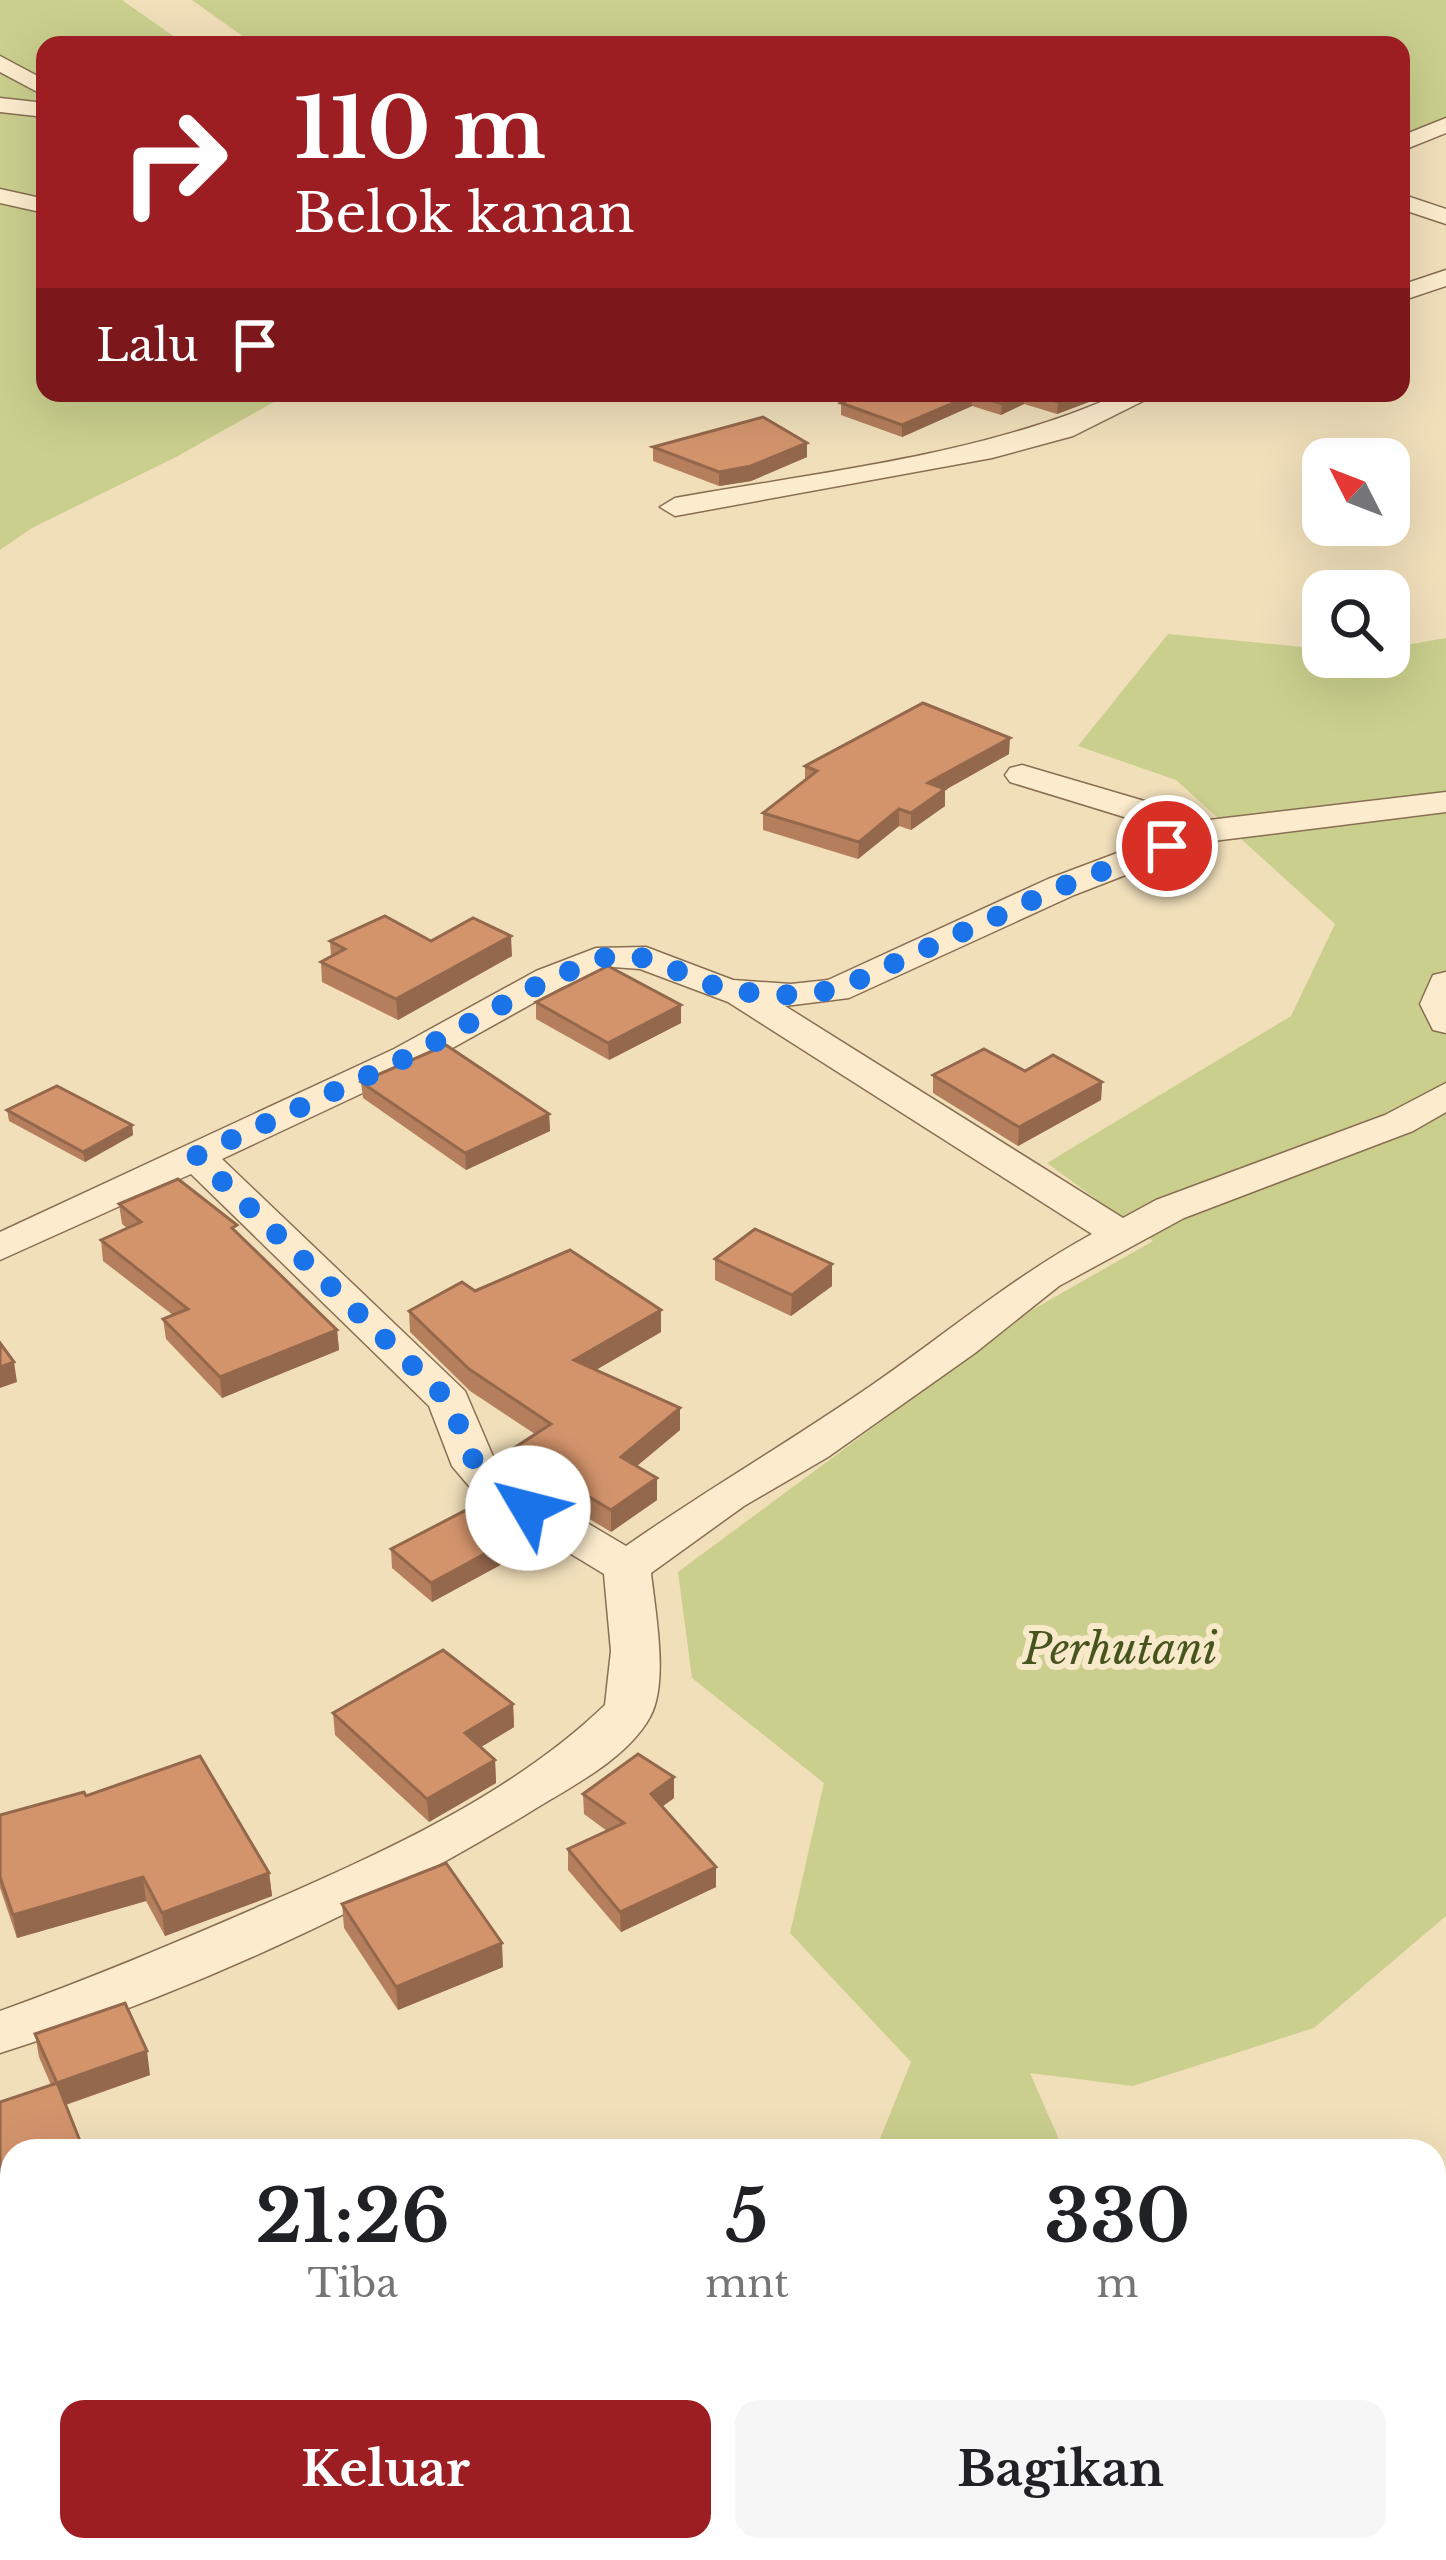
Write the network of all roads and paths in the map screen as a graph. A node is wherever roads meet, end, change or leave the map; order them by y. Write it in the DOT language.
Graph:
graph roads {
  1 [pos="0,63"];
  2 [pos="36,84"];
  3 [pos="0,105"];
  4 [pos="36,109"];
  5 [pos="1446,125"];
  6 [pos="1410,140"];
  7 [pos="0,196"];
  8 [pos="36,204"];
  9 [pos="1410,204"];
  10 [pos="1446,217"];
  11 [pos="1446,278"];
  12 [pos="1410,290"];
  13 [pos="1125,402"];
  14 [pos="675,507"];
  15 [pos="1022,775"];
  16 [pos="1446,802"];
  17 [pos="1207,831"];
  18 [pos="1446,983"];
  19 [pos="736,992"];
  20 [pos="1446,1022"];
  21 [pos="1446,1095"];
  22 [pos="196,1156"];
  23 [pos="1121,1235"];
  24 [pos="0,1248"];
  25 [pos="627,1567"];
  26 [pos="0,2032"];
  1 -- 2 [label="street"];
  3 -- 4 [label="street"];
  5 -- 6 [label="street"];
  7 -- 8 [label="street"];
  9 -- 10 [label="street"];
  11 -- 12 [label="street"];
  13 -- 14 [label="street"];
  15 -- 17 [label="street"];
  16 -- 17 [label="street"];
  17 -- 19 [label="street"];
  18 -- 20 [label="street"];
  19 -- 22 [label="street"];
  19 -- 23 [label="street"];
  21 -- 23 [label="street"];
  22 -- 24 [label="street"];
  22 -- 25 [label="street"];
  23 -- 25 [label="street"];
  25 -- 26 [label="street"];
}
